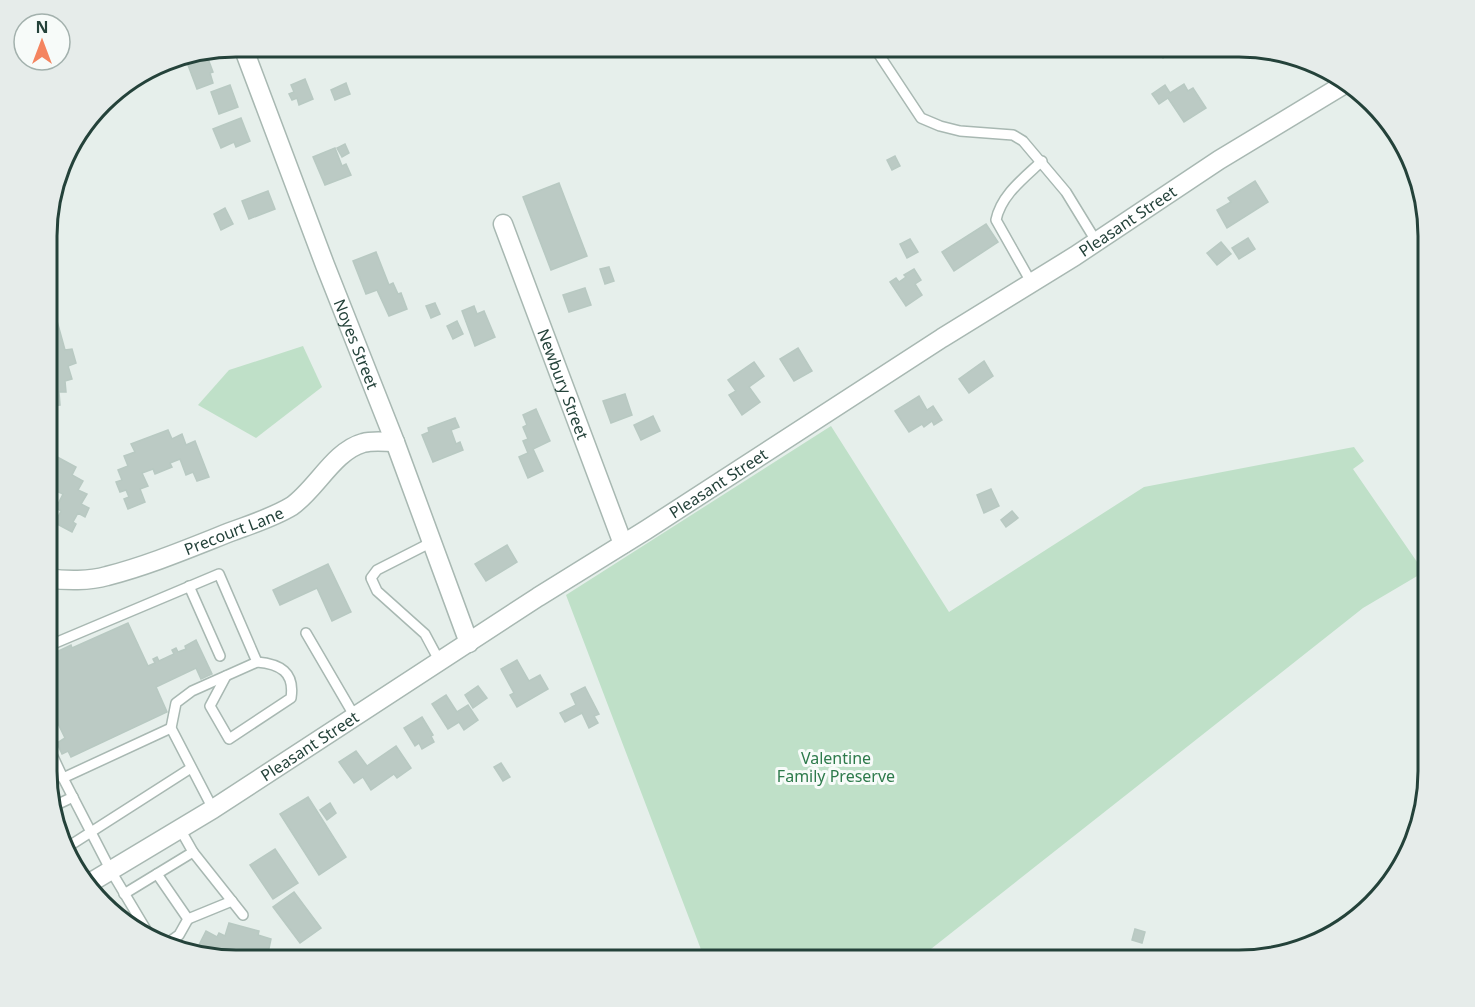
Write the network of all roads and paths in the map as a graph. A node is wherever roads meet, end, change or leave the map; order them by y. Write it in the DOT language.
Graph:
graph roads {
  1 [pos="247,57"];
  2 [pos="881,57"];
  3 [pos="1339,87"];
  4 [pos="1042,161"];
  5 [pos="502,224"];
  6 [pos="1096,241"];
  7 [pos="1031,282"];
  8 [pos="395,442"];
  9 [pos="432,542"];
  10 [pos="623,544"];
  11 [pos="57,578"];
  12 [pos="189,586"];
  13 [pos="306,633"];
  14 [pos="57,642"];
  15 [pos="469,643"];
  16 [pos="220,656"];
  17 [pos="257,662"];
  18 [pos="440,662"];
  19 [pos="226,676"];
  20 [pos="355,717"];
  21 [pos="171,728"];
  22 [pos="191,768"];
  23 [pos="57,770"];
  24 [pos="63,778"];
  25 [pos="73,797"];
  26 [pos="60,803"];
  27 [pos="213,809"];
  28 [pos="180,829"];
  29 [pos="91,832"];
  30 [pos="72,844"];
  31 [pos="193,852"];
  32 [pos="111,871"];
  33 [pos="157,874"];
  34 [pos="94,880"];
  35 [pos="124,894"];
  36 [pos="232,901"];
  37 [pos="243,915"];
  38 [pos="188,919"];
  39 [pos="142,923"];
  40 [pos="173,939"];
  1 -- 8 [label="street, Noyes Street"];
  2 -- 4 [label="lane"];
  3 -- 6 [label="street, Pleasant Street"];
  4 -- 6 [label="lane"];
  4 -- 7 [label="lane"];
  5 -- 10 [label="street, Newbury Street"];
  6 -- 7 [label="street, Pleasant Street"];
  7 -- 10 [label="street, Pleasant Street"];
  8 -- 9 [label="street, Noyes Street"];
  8 -- 11 [label="street, Precourt Lane"];
  9 -- 15 [label="street, Noyes Street"];
  9 -- 18 [label="lane"];
  10 -- 15 [label="street, Pleasant Street"];
  12 -- 14 [label="lane"];
  12 -- 16 [label="lane"];
  12 -- 17 [label="lane"];
  13 -- 20 [label="lane"];
  15 -- 18 [label="street, Pleasant Street"];
  17 -- 19 [label="lane"];
  17 -- 19 [label="lane"];
  18 -- 20 [label="street, Pleasant Street"];
  19 -- 21 [label="lane"];
  20 -- 27 [label="street, Pleasant Street"];
  21 -- 22 [label="lane"];
  21 -- 24 [label="lane"];
  22 -- 27 [label="lane"];
  22 -- 29 [label="lane"];
  23 -- 24 [label="lane"];
  24 -- 25 [label="lane"];
  25 -- 26 [label="lane"];
  25 -- 29 [label="lane"];
  27 -- 28 [label="street, Pleasant Street"];
  28 -- 31 [label="lane"];
  28 -- 32 [label="street, Pleasant Street"];
  29 -- 30 [label="lane"];
  29 -- 32 [label="lane"];
  31 -- 33 [label="lane"];
  31 -- 36 [label="lane"];
  32 -- 34 [label="street, Pleasant Street"];
  32 -- 35 [label="lane"];
  33 -- 35 [label="lane"];
  33 -- 38 [label="lane"];
  35 -- 39 [label="lane"];
  36 -- 37 [label="lane"];
  36 -- 38 [label="lane"];
  38 -- 40 [label="lane"];
}
